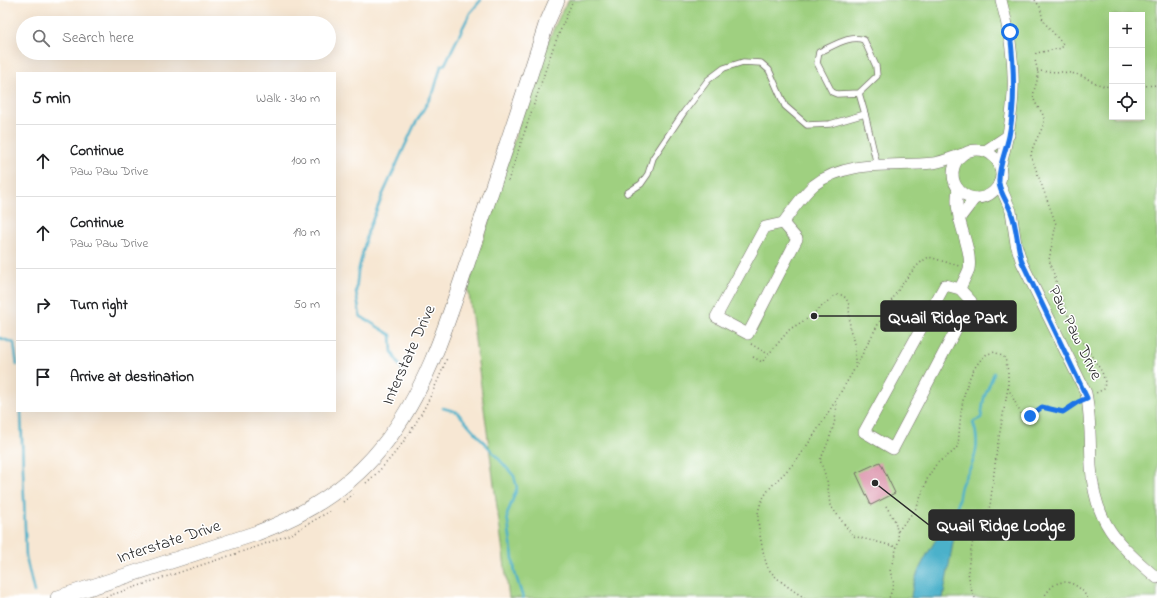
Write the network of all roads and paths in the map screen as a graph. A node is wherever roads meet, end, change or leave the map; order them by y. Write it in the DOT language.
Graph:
graph roads {
  1 [pos="557,0"];
  2 [pos="573,0"];
  3 [pos="1001,0"];
  4 [pos="1035,0"];
  5 [pos="1037,71"];
  6 [pos="1157,85"];
  7 [pos="1109,86"];
  8 [pos="1145,86"];
  9 [pos="858,93"];
  10 [pos="865,114"];
  11 [pos="1010,135"];
  12 [pos="985,151"];
  13 [pos="963,154"];
  14 [pos="935,163"];
  15 [pos="877,165"];
  16 [pos="1000,168"];
  17 [pos="952,176"];
  18 [pos="508,182"];
  19 [pos="999,183"];
  20 [pos="958,190"];
  21 [pos="627,193"];
  22 [pos="989,195"];
  23 [pos="975,198"];
  24 [pos="1006,203"];
  25 [pos="959,219"];
  26 [pos="782,223"];
  27 [pos="969,269"];
  28 [pos="960,289"];
  29 [pos="748,334"];
  30 [pos="768,354"];
  31 [pos="448,355"];
  32 [pos="753,357"];
  33 [pos="855,368"];
  34 [pos="1008,388"];
  35 [pos="1087,398"];
  36 [pos="835,401"];
  37 [pos="364,484"];
  38 [pos="359,489"];
  39 [pos="338,505"];
  40 [pos="886,506"];
  41 [pos="333,508"];
  42 [pos="898,531"];
  43 [pos="897,547"];
  44 [pos="1157,578"];
  45 [pos="58,598"];
  46 [pos="102,598"];
  47 [pos="805,598"];
  48 [pos="889,598"];
  49 [pos="975,598"];
  50 [pos="1043,598"];
  51 [pos="1088,598"];
  1 -- 45 [label="main road, Interstate Drive"];
  2 -- 18 [label="path"];
  3 -- 11 [label="street"];
  4 -- 5 [label="path"];
  5 -- 7 [label="path"];
  5 -- 35 [label="path"];
  6 -- 8 [label="path"];
  9 -- 9 [label="lane"];
  9 -- 10 [label="lane"];
  10 -- 15 [label="lane"];
  10 -- 21 [label="lane"];
  11 -- 12 [label="street"];
  11 -- 16 [label="street"];
  12 -- 13 [label="street"];
  12 -- 16 [label="street"];
  13 -- 14 [label="street"];
  13 -- 17 [label="street"];
  14 -- 15 [label="street"];
  14 -- 17 [label="street"];
  15 -- 26 [label="street"];
  16 -- 19 [label="street"];
  17 -- 20 [label="street"];
  19 -- 22 [label="street"];
  19 -- 24 [label="street, Paw Paw Drive"];
  20 -- 23 [label="street"];
  20 -- 25 [label="street"];
  22 -- 23 [label="street"];
  22 -- 24 [label="street"];
  23 -- 25 [label="street"];
  24 -- 35 [label="street, Paw Paw Drive"];
  25 -- 27 [label="street"];
  26 -- 29 [label="street"];
  26 -- 29 [label="street"];
  27 -- 28 [label="street"];
  27 -- 33 [label="path"];
  28 -- 28 [label="street"];
  29 -- 30 [label="path"];
  30 -- 32 [label="path"];
  30 -- 33 [label="path"];
  31 -- 37 [label="path"];
  33 -- 36 [label="path"];
  34 -- 35 [label="path"];
  34 -- 42 [label="path"];
  34 -- 49 [label="path"];
  35 -- 44 [label="street, Paw Paw Drive"];
  36 -- 43 [label="path"];
  36 -- 47 [label="path"];
  38 -- 39 [label="path"];
  40 -- 42 [label="path"];
  41 -- 46 [label="path"];
  42 -- 43 [label="path"];
  43 -- 48 [label="path"];
  50 -- 51 [label="path"];
}
